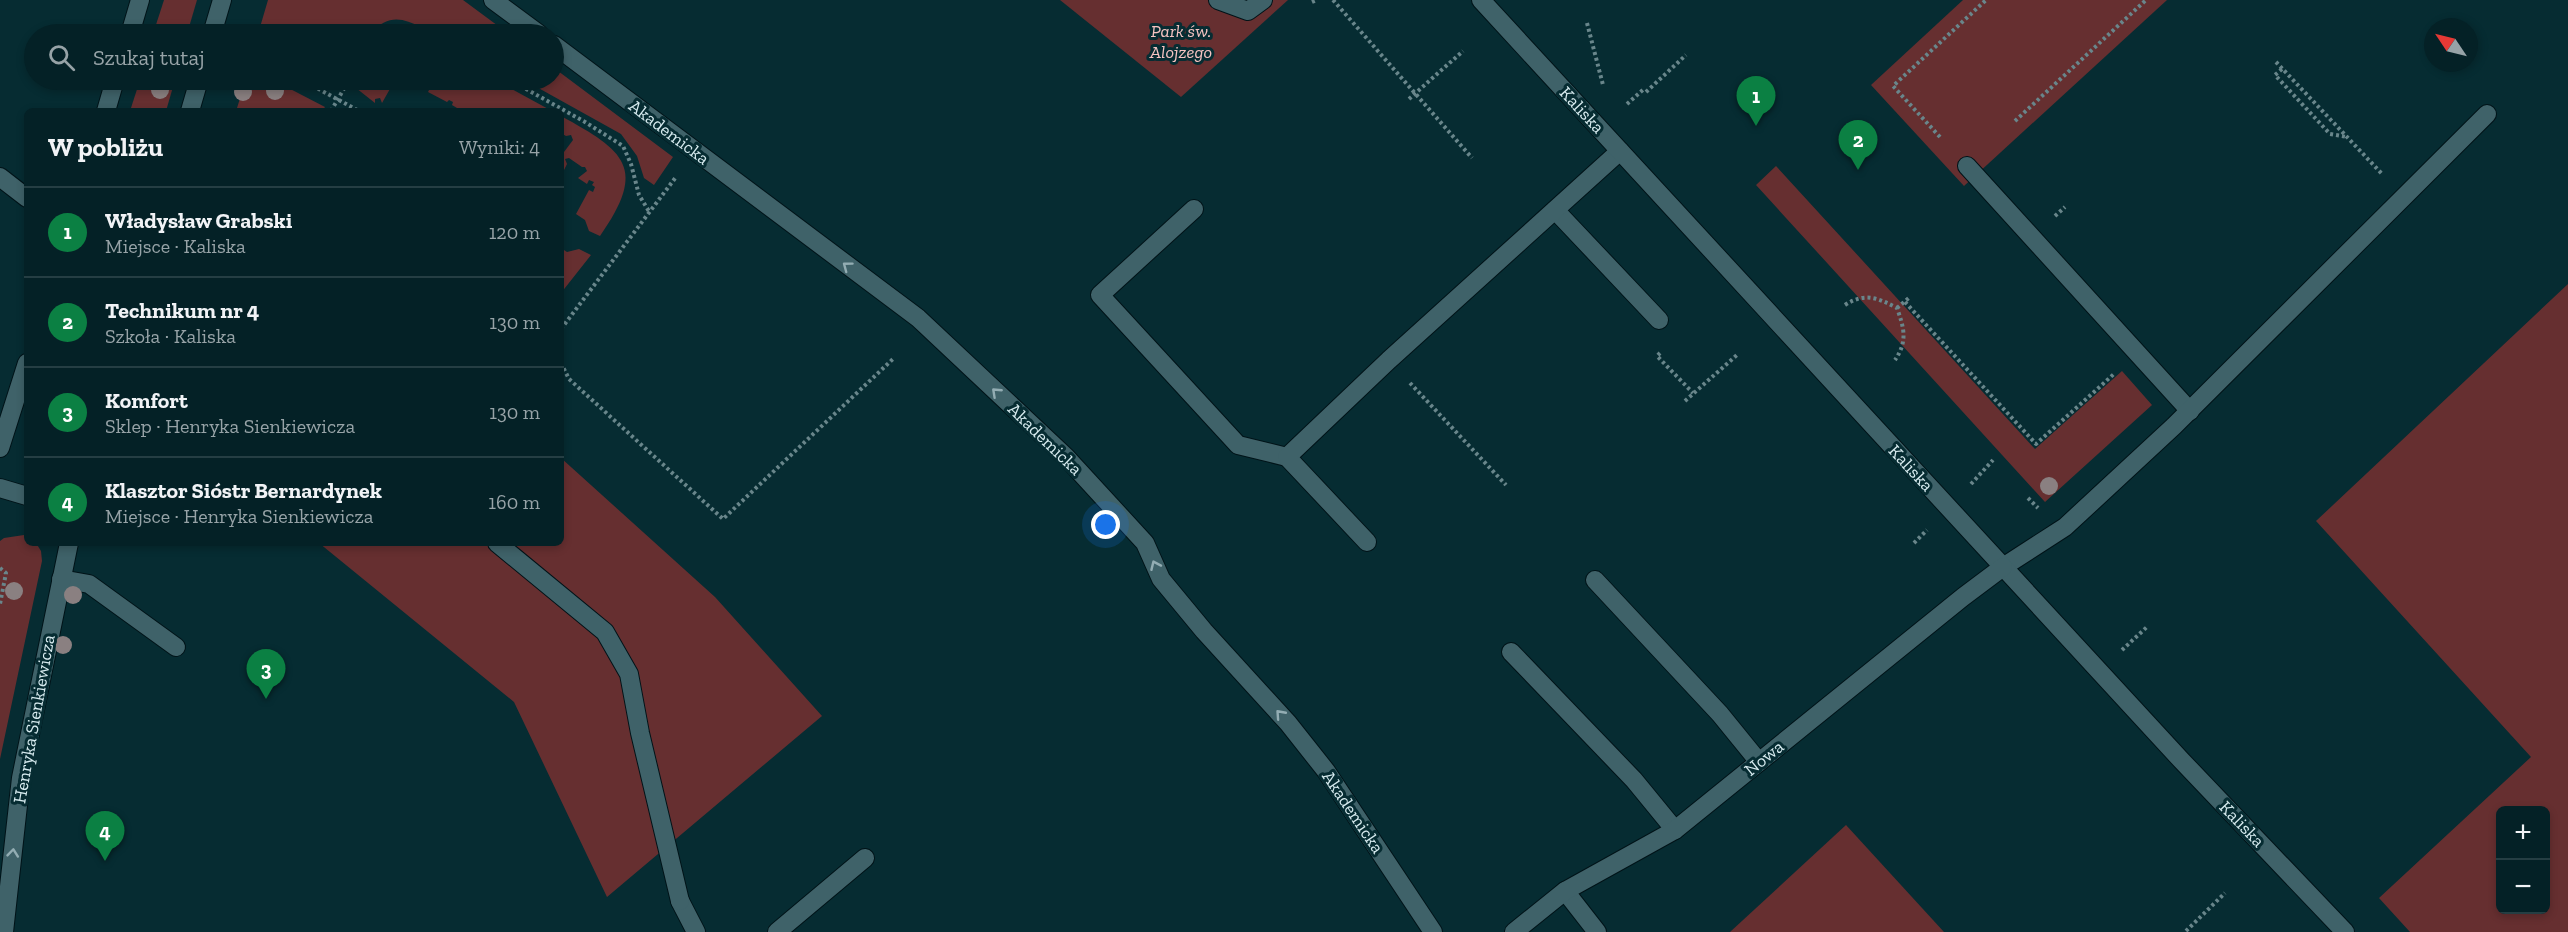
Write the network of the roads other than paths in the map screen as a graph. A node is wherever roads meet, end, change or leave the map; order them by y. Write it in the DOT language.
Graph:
graph roads {
  1 [pos="140,0"];
  2 [pos="222,0"];
  3 [pos="493,0"];
  4 [pos="1218,0"];
  5 [pos="1263,0"];
  6 [pos="1481,0"];
  7 [pos="133,24"];
  8 [pos="215,24"];
  9 [pos="525,24"];
  10 [pos="564,53"];
  11 [pos="113,90"];
  12 [pos="196,90"];
  13 [pos="107,108"];
  14 [pos="191,108"];
  15 [pos="2487,114"];
  16 [pos="1620,151"];
  17 [pos="1967,166"];
  18 [pos="0,177"];
  19 [pos="24,196"];
  20 [pos="1194,209"];
  21 [pos="1555,210"];
  22 [pos="1659,320"];
  23 [pos="24,372"];
  24 [pos="2190,411"];
  25 [pos="0,448"];
  26 [pos="1287,457"];
  27 [pos="0,488"];
  28 [pos="24,495"];
  29 [pos="1368,542"];
  30 [pos="68,546"];
  31 [pos="501,546"];
  32 [pos="2003,567"];
  33 [pos="61,579"];
  34 [pos="1595,580"];
  35 [pos="176,647"];
  36 [pos="1511,652"];
  37 [pos="1759,762"];
  38 [pos="1675,830"];
  39 [pos="865,858"];
  40 [pos="1565,891"];
  41 [pos="4,932"];
  42 [pos="696,932"];
  43 [pos="777,932"];
  44 [pos="1433,932"];
  45 [pos="1514,932"];
  46 [pos="1597,932"];
  47 [pos="2345,932"];
  1 -- 7 [label="street"];
  2 -- 8 [label="street"];
  3 -- 9 [label="street"];
  4 -- 5 [label="street"];
  6 -- 16 [label="street, Kaliska"];
  44 -- 10 [label="street, Akademicka, one-way"];
  11 -- 13 [label="street"];
  12 -- 14 [label="street"];
  15 -- 24 [label="street, Nowa"];
  16 -- 21 [label="street"];
  16 -- 32 [label="street, Kaliska"];
  17 -- 24 [label="street"];
  18 -- 19 [label="street"];
  20 -- 26 [label="street"];
  21 -- 22 [label="street"];
  21 -- 26 [label="street"];
  23 -- 25 [label="street"];
  24 -- 32 [label="street, Nowa"];
  26 -- 29 [label="street"];
  27 -- 28 [label="street"];
  30 -- 33 [label="street, Henryka Sienkiewicza"];
  31 -- 42 [label="street"];
  32 -- 37 [label="street, Nowa"];
  32 -- 47 [label="street, Kaliska"];
  33 -- 35 [label="street"];
  41 -- 33 [label="street, Henryka Sienkiewicza, one-way"];
  34 -- 37 [label="street"];
  36 -- 38 [label="street"];
  37 -- 38 [label="street, Nowa"];
  38 -- 40 [label="street, Nowa"];
  39 -- 43 [label="street"];
  40 -- 45 [label="street, Nowa"];
  40 -- 46 [label="street"];
}
